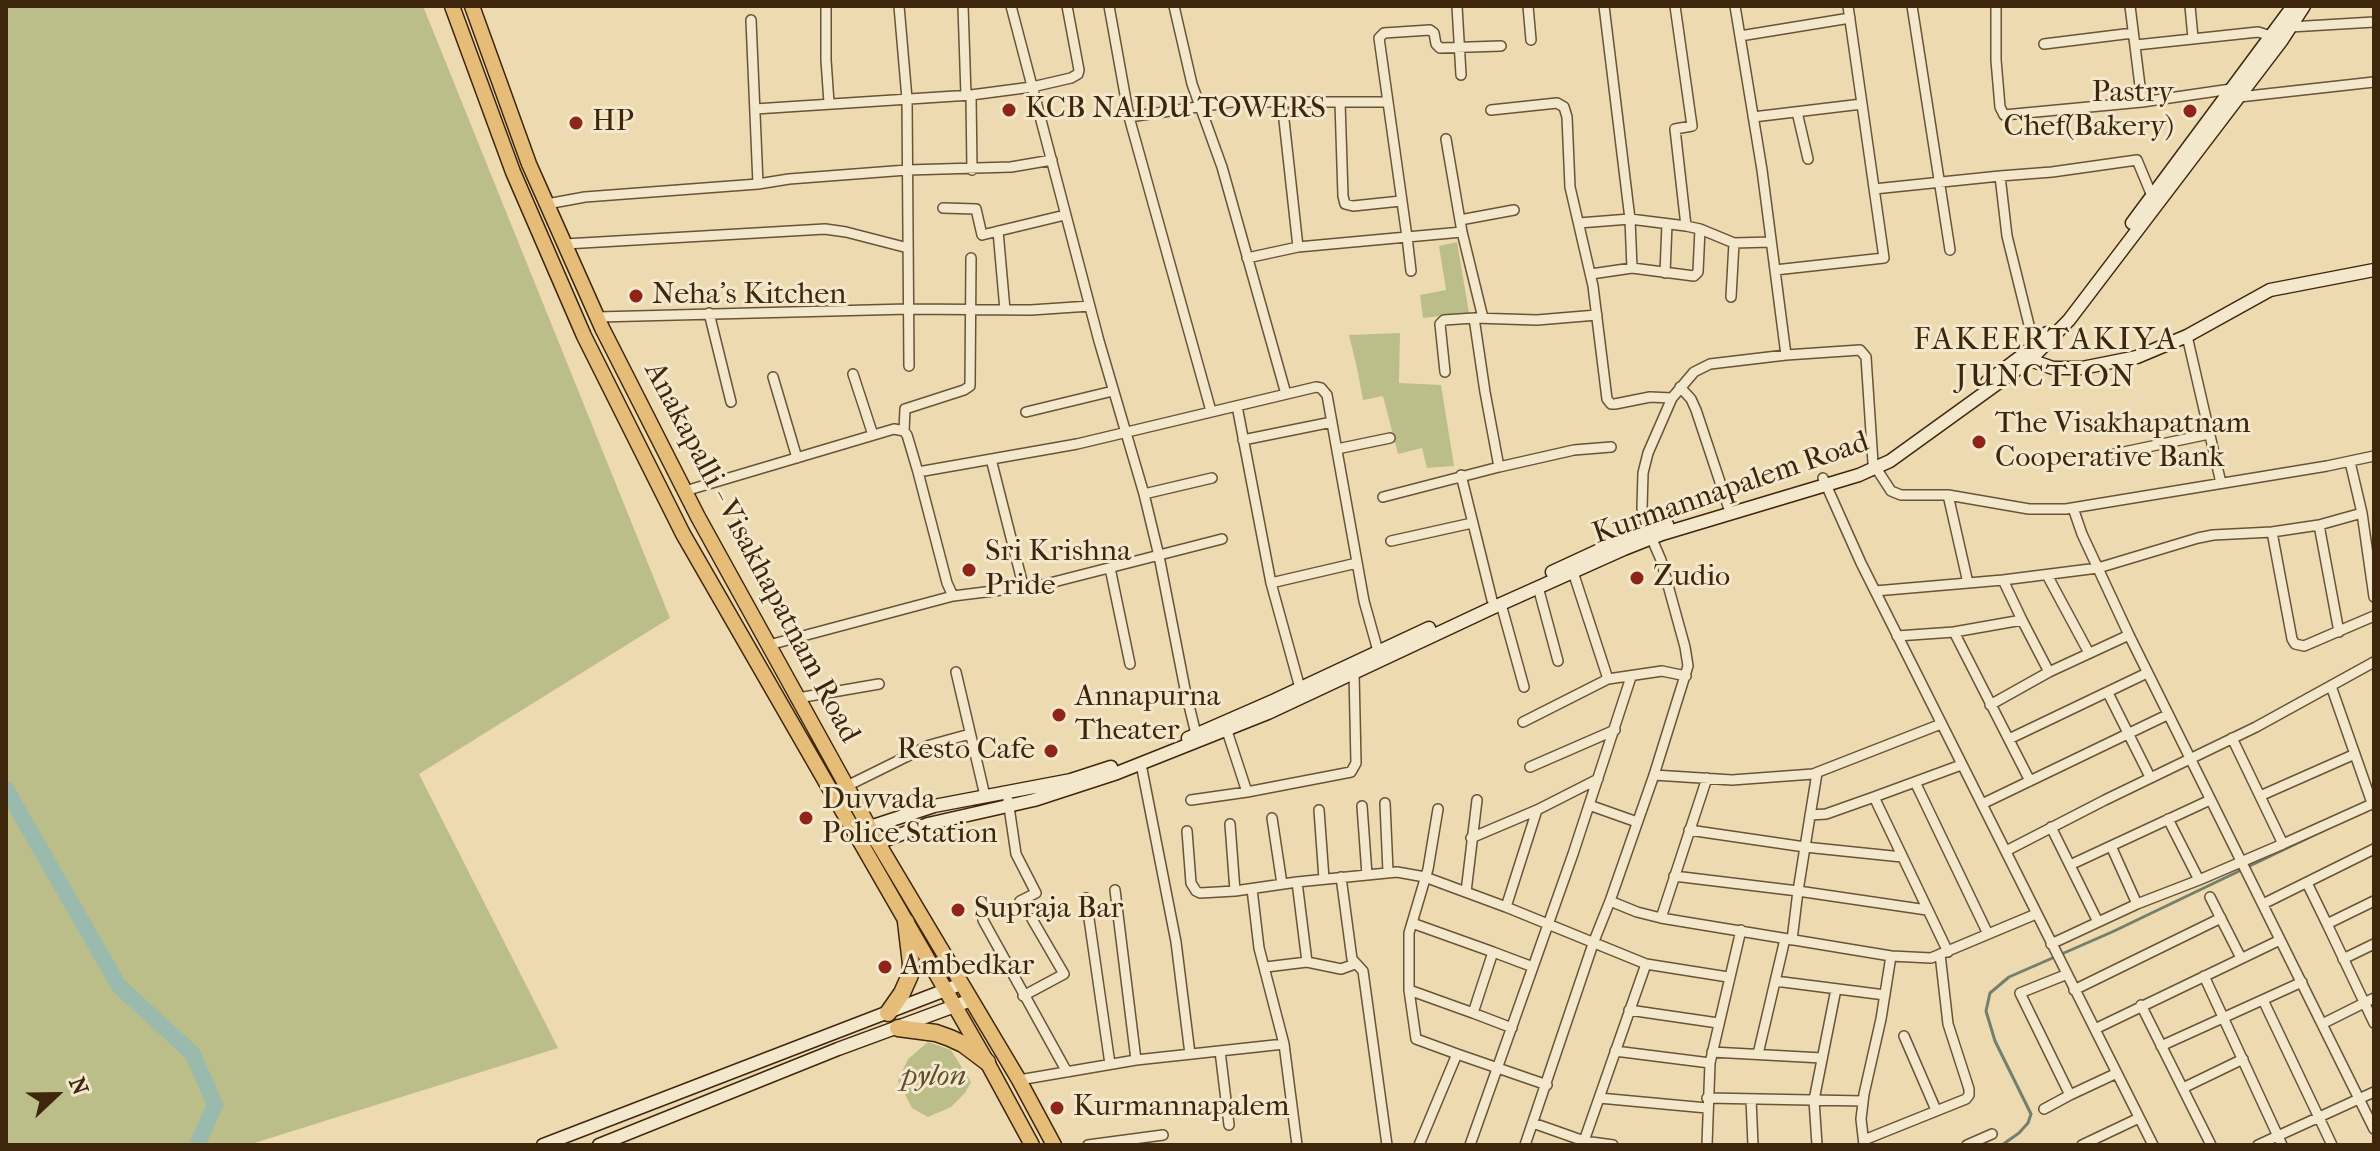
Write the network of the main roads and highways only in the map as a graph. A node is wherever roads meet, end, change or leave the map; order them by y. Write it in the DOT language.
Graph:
graph roads {
  1 [pos="452,6"];
  2 [pos="472,6"];
  3 [pos="2293,6"];
  4 [pos="2304,6"];
  5 [pos="2235,93"];
  6 [pos="2374,270"];
  7 [pos="2030,360"];
  8 [pos="1874,465"];
  9 [pos="1824,482"];
  10 [pos="1650,534"];
  11 [pos="730,576"];
  12 [pos="713,586"];
  13 [pos="1496,602"];
  14 [pos="1008,800"];
  15 [pos="870,827"];
  16 [pos="878,843"];
  17 [pos="906,922"];
  18 [pos="961,984"];
  19 [pos="946,990"];
  20 [pos="971,1000"];
  21 [pos="955,1006"];
  22 [pos="888,1013"];
  23 [pos="898,1028"];
  24 [pos="987,1062"];
  25 [pos="543,1145"];
  26 [pos="599,1145"];
  27 [pos="1032,1145"];
  28 [pos="1054,1145"];
  1 -- 12 [label="main road, Anakapalli - Visakhapatnam Road"];
  2 -- 11 [label="main road, Anakapalli - Visakhapatnam Road"];
  3 -- 5 [label="main road"];
  4 -- 5 [label="main road, Kurmannapalem Road"];
  5 -- 7 [label="main road, Kurmannapalem Road"];
  5 -- 8 [label="main road"];
  6 -- 7 [label="main road"];
  7 -- 8 [label="main road, Kurmannapalem Road"];
  8 -- 9 [label="main road, Kurmannapalem Road"];
  9 -- 10 [label="main road, Kurmannapalem Road"];
  9 -- 10 [label="main road"];
  10 -- 13 [label="main road, Kurmannapalem Road"];
  10 -- 13 [label="main road"];
  11 -- 12 [label="main road"];
  11 -- 15 [label="main road, Anakapalli - Visakhapatnam Road"];
  12 -- 17 [label="main road, Anakapalli - Visakhapatnam Road"];
  13 -- 14 [label="main road"];
  13 -- 14 [label="main road, Kurmannapalem Road"];
  14 -- 15 [label="main road"];
  14 -- 16 [label="main road, Kurmannapalem Road"];
  15 -- 16 [label="main road, Anakapalli - Visakhapatnam Road"];
  16 -- 18 [label="main road, Anakapalli - Visakhapatnam Road"];
  17 -- 19 [label="main road, Anakapalli - Visakhapatnam Road"];
  17 -- 22 [label="highway"];
  18 -- 19 [label="main road"];
  18 -- 20 [label="main road, Anakapalli - Visakhapatnam Road"];
  19 -- 21 [label="main road, Anakapalli - Visakhapatnam Road"];
  19 -- 22 [label="main road"];
  20 -- 21 [label="main road"];
  20 -- 28 [label="main road, Anakapalli - Visakhapatnam Road"];
  21 -- 23 [label="main road"];
  21 -- 24 [label="main road, Anakapalli - Visakhapatnam Road"];
  22 -- 25 [label="main road"];
  23 -- 24 [label="highway"];
  23 -- 26 [label="main road"];
  24 -- 27 [label="main road, Anakapalli - Visakhapatnam Road"];
}
